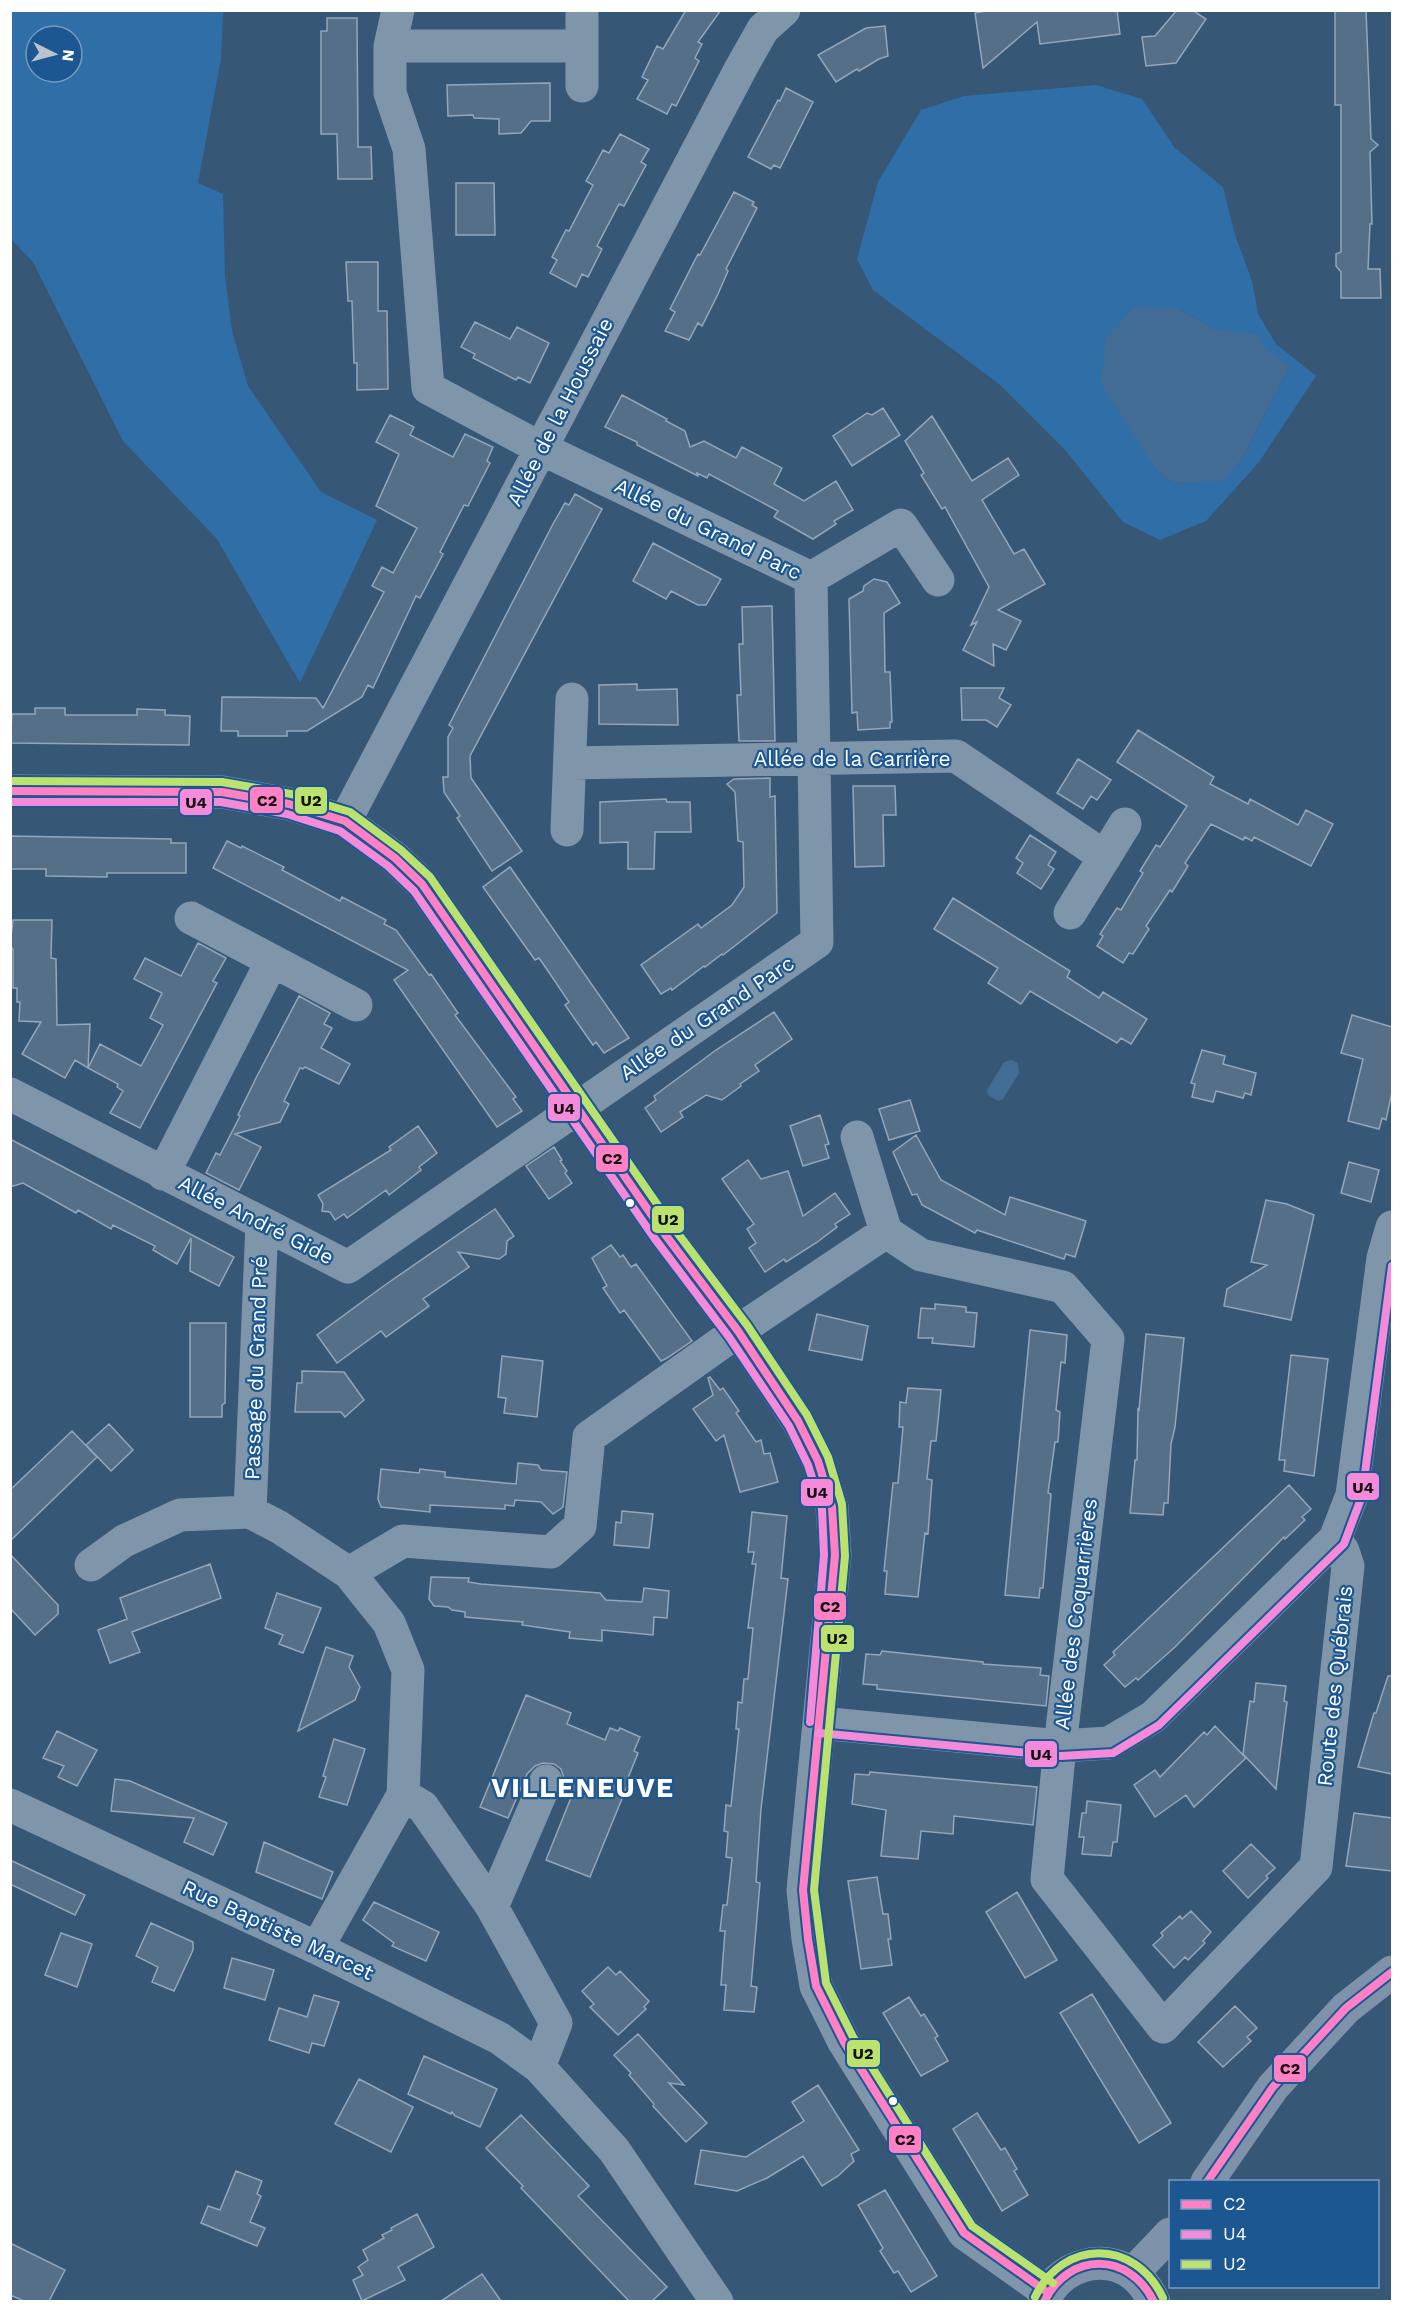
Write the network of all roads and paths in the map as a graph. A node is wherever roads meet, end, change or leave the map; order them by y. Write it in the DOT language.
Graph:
graph roads {
  1 [pos="398,10"];
  2 [pos="582,10"];
  3 [pos="784,10"];
  4 [pos="390,46"];
  5 [pos="581,46"];
  6 [pos="582,86"];
  7 [pos="542,449"];
  8 [pos="811,578"];
  9 [pos="938,580"];
  10 [pos="572,699"];
  11 [pos="814,758"];
  12 [pos="570,763"];
  13 [pos="10,791"];
  14 [pos="345,821"];
  15 [pos="1125,824"];
  16 [pos="567,830"];
  17 [pos="1105,857"];
  18 [pos="1070,913"];
  19 [pos="191,918"];
  20 [pos="272,961"];
  21 [pos="356,1005"];
  22 [pos="10,1094"];
  23 [pos="578,1106"];
  24 [pos="857,1137"];
  25 [pos="164,1174"];
  26 [pos="262,1223"];
  27 [pos="1392,1227"];
  28 [pos="886,1232"];
  29 [pos="738,1331"];
  30 [pos="250,1512"];
  31 [pos="1335,1539"];
  32 [pos="91,1565"];
  33 [pos="349,1573"];
  34 [pos="820,1723"];
  35 [pos="1060,1746"];
  36 [pos="546,1781"];
  37 [pos="403,1795"];
  38 [pos="10,1805"];
  39 [pos="1316,1867"];
  40 [pos="492,1907"];
  41 [pos="317,1947"];
  42 [pos="1392,1972"];
  43 [pos="539,2067"];
  44 [pos="1208,2180"];
  45 [pos="1169,2235"];
  46 [pos="1133,2273"];
  47 [pos="1046,2297"];
  48 [pos="717,2301"];
  49 [pos="1154,2301"];
  1 -- 4 [label="street, Allée du Grand Parc"];
  2 -- 5 [label="street"];
  3 -- 7 [label="street, Allée de la Houssaie"];
  4 -- 5 [label="street"];
  4 -- 7 [label="street, Allée du Grand Parc"];
  5 -- 6 [label="street"];
  7 -- 8 [label="street, Allée du Grand Parc"];
  7 -- 14 [label="street, Allée de la Houssaie"];
  8 -- 9 [label="street"];
  8 -- 11 [label="street, Allée du Grand Parc"];
  10 -- 12 [label="street"];
  11 -- 12 [label="street, Allée de la Carrière"];
  11 -- 17 [label="street, Allée de la Carrière"];
  11 -- 23 [label="street, Allée du Grand Parc"];
  12 -- 16 [label="street"];
  13 -- 14 [label="street"];
  14 -- 23 [label="street"];
  15 -- 17 [label="street"];
  17 -- 18 [label="street"];
  19 -- 20 [label="street"];
  20 -- 21 [label="street"];
  20 -- 25 [label="street"];
  22 -- 25 [label="street, Allée André Gide"];
  23 -- 26 [label="street, Allée André Gide"];
  23 -- 29 [label="street"];
  24 -- 28 [label="street"];
  25 -- 26 [label="street, Allée André Gide"];
  26 -- 30 [label="street, Passage du Grand Pré"];
  27 -- 31 [label="street"];
  28 -- 29 [label="street"];
  28 -- 35 [label="street, Allée des Coquarrières"];
  29 -- 33 [label="street"];
  29 -- 34 [label="street"];
  30 -- 32 [label="street"];
  30 -- 33 [label="street"];
  31 -- 35 [label="street"];
  31 -- 39 [label="street, Route des Québrais"];
  33 -- 37 [label="street"];
  34 -- 35 [label="street"];
  34 -- 47 [label="street"];
  35 -- 39 [label="street, Allée des Coquarrières"];
  36 -- 40 [label="street"];
  37 -- 40 [label="street"];
  37 -- 41 [label="street"];
  38 -- 41 [label="street, Rue Baptiste Marcet"];
  40 -- 43 [label="street"];
  41 -- 43 [label="street, Rue Baptiste Marcet"];
  42 -- 44 [label="main road"];
  43 -- 48 [label="street, Rue Baptiste Marcet"];
  45 -- 46 [label="main road"];
  46 -- 47 [label="main road"];
  46 -- 49 [label="main road"];
}
